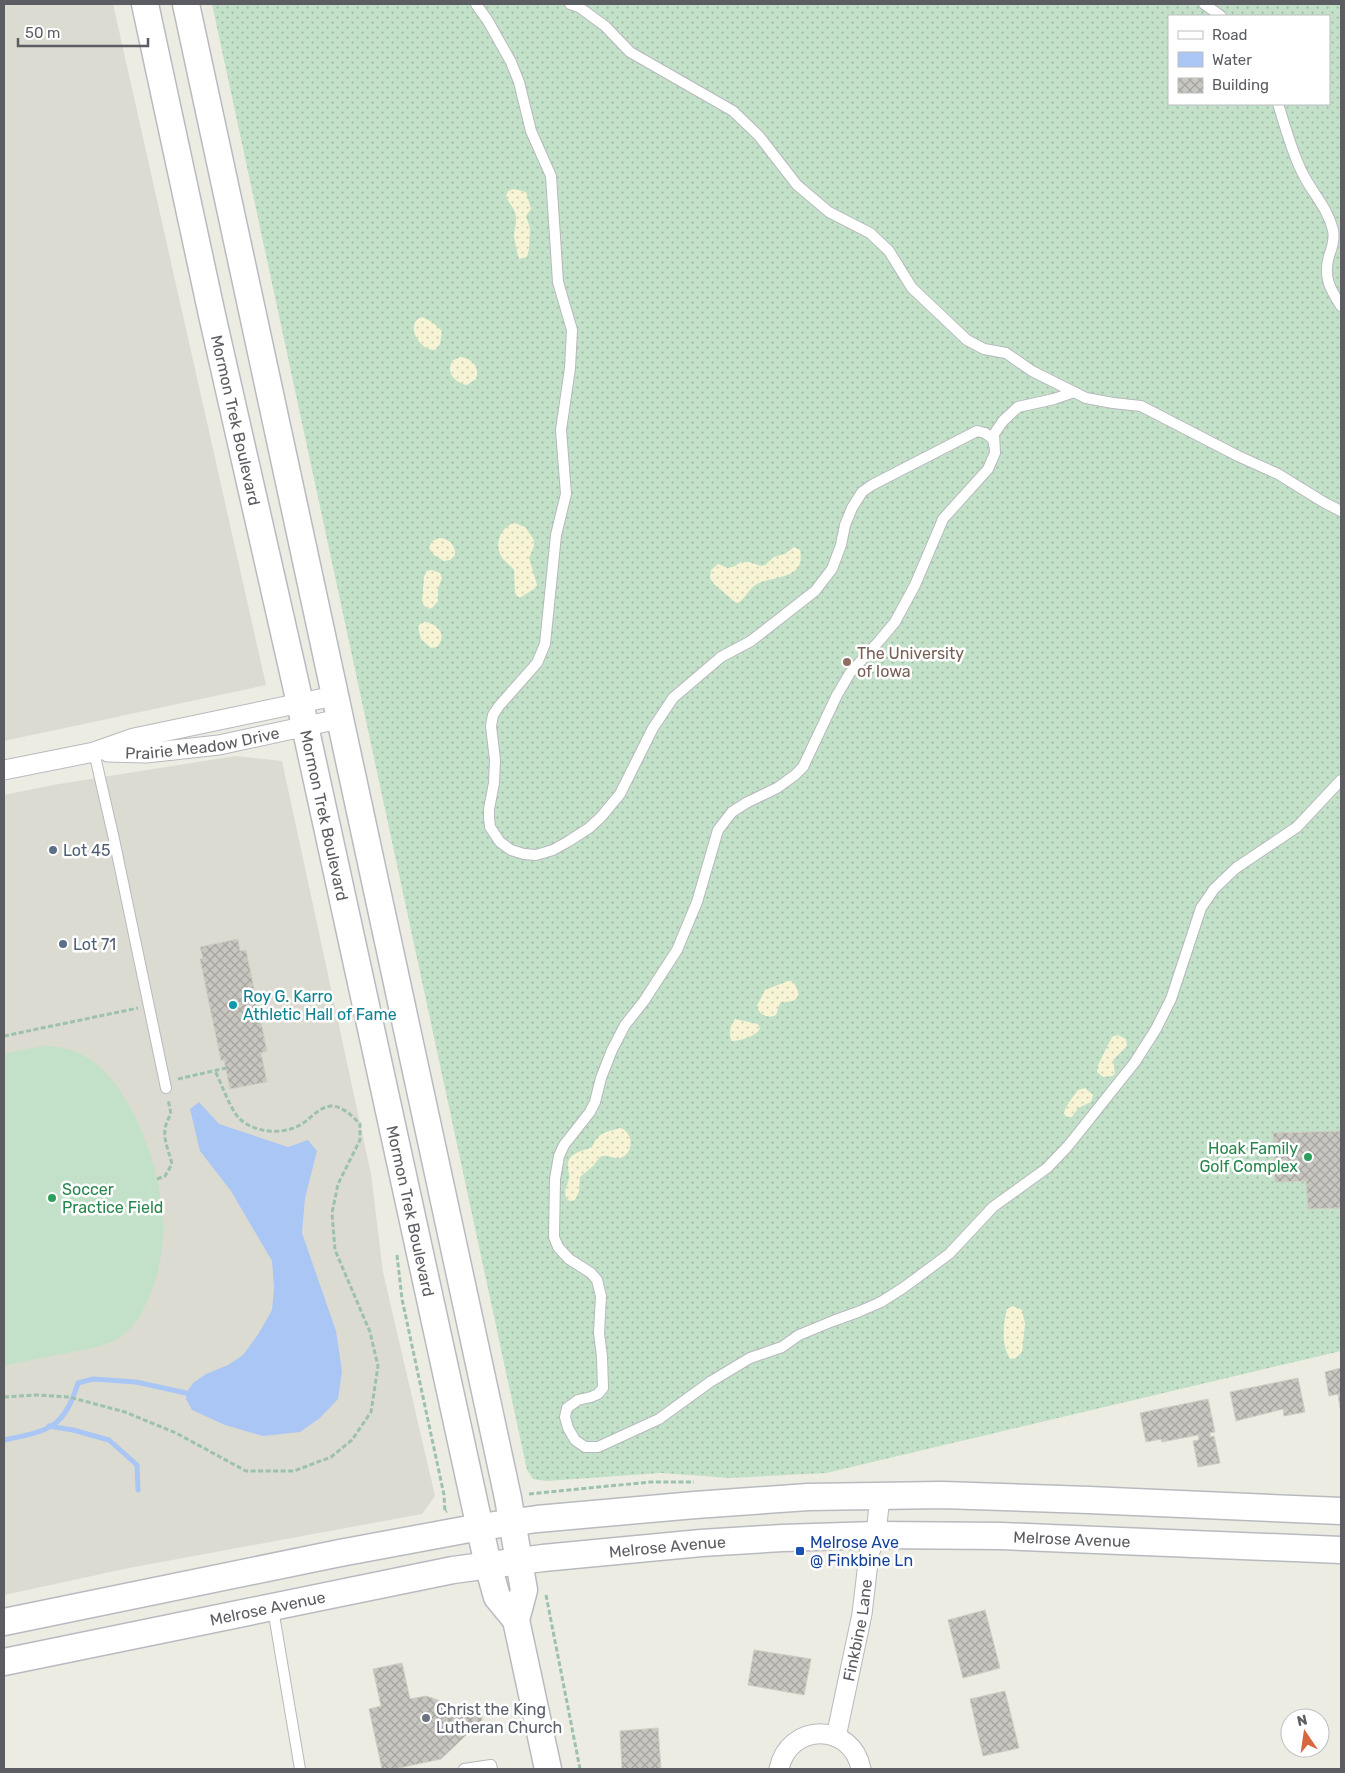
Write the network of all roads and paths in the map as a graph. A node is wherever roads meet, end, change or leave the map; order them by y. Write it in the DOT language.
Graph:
graph roads {
  1 [pos="145,4"];
  2 [pos="186,4"];
  3 [pos="476,4"];
  4 [pos="570,4"];
  5 [pos="1204,4"];
  6 [pos="1220,15"];
  7 [pos="1278,105"];
  8 [pos="1341,306"];
  9 [pos="1074,392"];
  10 [pos="995,453"];
  11 [pos="1341,511"];
  12 [pos="337,708"];
  13 [pos="303,715"];
  14 [pos="94,752"];
  15 [pos="4,770"];
  16 [pos="1341,780"];
  17 [pos="149,1006"];
  18 [pos="4,1036"];
  19 [pos="226,1068"];
  20 [pos="215,1071"];
  21 [pos="166,1085"];
  22 [pos="157,1178"];
  23 [pos="4,1396"];
  24 [pos="698,1482"];
  25 [pos="533,1493"];
  26 [pos="880,1496"];
  27 [pos="1341,1511"];
  28 [pos="513,1522"];
  29 [pos="480,1527"];
  30 [pos="876,1535"];
  31 [pos="1341,1550"];
  32 [pos="520,1561"];
  33 [pos="488,1565"];
  34 [pos="546,1590"];
  35 [pos="273,1608"];
  36 [pos="516,1620"];
  37 [pos="4,1622"];
  38 [pos="4,1662"];
  39 [pos="836,1737"];
  40 [pos="300,1769"];
  41 [pos="464,1769"];
  42 [pos="492,1769"];
  43 [pos="548,1769"];
  44 [pos="580,1769"];
  45 [pos="779,1769"];
  46 [pos="861,1769"];
  1 -- 13 [label="main road, Mormon Trek Boulevard"];
  2 -- 12 [label="main road, Mormon Trek Boulevard"];
  3 -- 10 [label="lane"];
  4 -- 9 [label="lane"];
  5 -- 6 [label="lane"];
  7 -- 8 [label="lane"];
  9 -- 10 [label="lane"];
  9 -- 11 [label="lane"];
  10 -- 16 [label="lane"];
  12 -- 13 [label="street, Prairie Meadow Drive"];
  12 -- 28 [label="main road, Mormon Trek Boulevard"];
  13 -- 14 [label="street, Prairie Meadow Drive"];
  13 -- 29 [label="main road, Mormon Trek Boulevard"];
  14 -- 15 [label="street, Prairie Meadow Drive"];
  14 -- 17 [label="lane"];
  17 -- 18 [label="path"];
  17 -- 21 [label="lane"];
  19 -- 20 [label="path"];
  20 -- 21 [label="path"];
  20 -- 23 [label="path"];
  21 -- 22 [label="path"];
  24 -- 25 [label="path"];
  26 -- 27 [label="main road"];
  26 -- 28 [label="main road"];
  26 -- 30 [label="street, Finkbine Lane"];
  28 -- 29 [label="main road"];
  28 -- 32 [label="main road, Mormon Trek Boulevard"];
  29 -- 33 [label="main road, Mormon Trek Boulevard"];
  29 -- 37 [label="main road"];
  30 -- 31 [label="main road, Melrose Avenue"];
  30 -- 32 [label="main road, Melrose Avenue"];
  30 -- 39 [label="street, Finkbine Lane"];
  32 -- 33 [label="main road, Melrose Avenue"];
  32 -- 36 [label="main road, Mormon Trek Boulevard"];
  33 -- 35 [label="main road, Melrose Avenue"];
  33 -- 36 [label="main road, Mormon Trek Boulevard"];
  34 -- 44 [label="path"];
  35 -- 38 [label="main road, Melrose Avenue"];
  35 -- 40 [label="lane"];
  36 -- 43 [label="main road, Mormon Trek Boulevard"];
  39 -- 45 [label="street"];
  39 -- 46 [label="street"];
  41 -- 42 [label="lane"];
}
